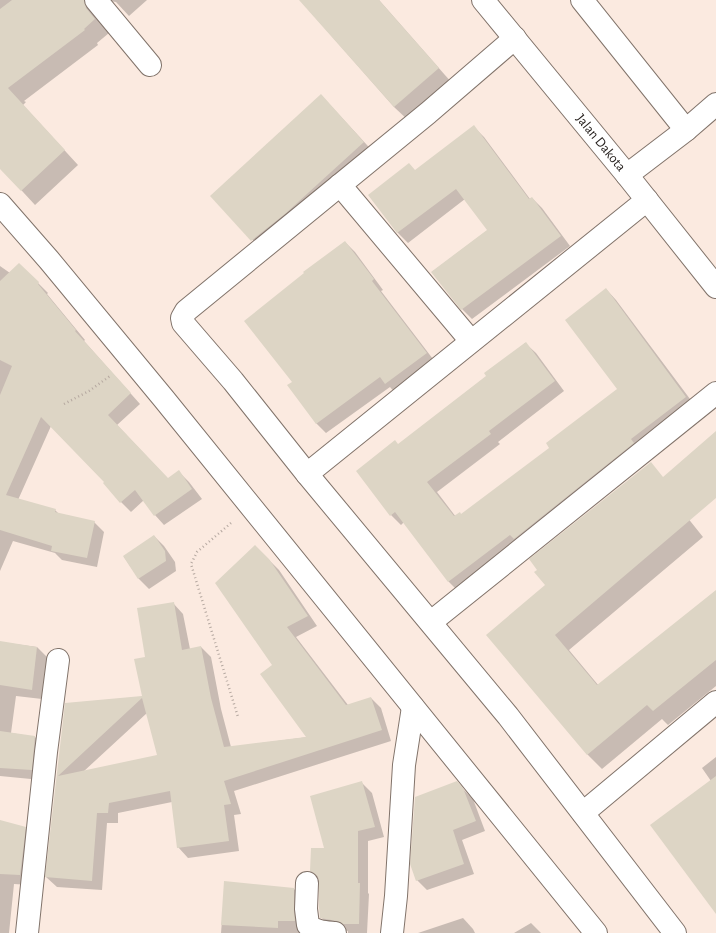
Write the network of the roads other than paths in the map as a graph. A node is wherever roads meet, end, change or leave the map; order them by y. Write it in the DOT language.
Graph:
graph roads {
  1 [pos="96,0"];
  2 [pos="483,0"];
  3 [pos="582,0"];
  4 [pos="515,38"];
  5 [pos="150,65"];
  6 [pos="716,104"];
  7 [pos="686,130"];
  8 [pos="627,175"];
  9 [pos="340,185"];
  10 [pos="647,200"];
  11 [pos="0,204"];
  12 [pos="716,287"];
  13 [pos="471,341"];
  14 [pos="716,393"];
  15 [pos="308,474"];
  16 [pos="431,622"];
  17 [pos="58,660"];
  18 [pos="716,702"];
  19 [pos="413,707"];
  20 [pos="583,813"];
  21 [pos="306,883"];
  22 [pos="27,933"];
  23 [pos="335,933"];
  24 [pos="392,933"];
  25 [pos="596,933"];
  26 [pos="674,933"];
  1 -- 5 [label="street"];
  2 -- 4 [label="street, Jalan Dakota"];
  3 -- 7 [label="street"];
  4 -- 8 [label="street, Jalan Dakota"];
  4 -- 9 [label="street"];
  6 -- 7 [label="street"];
  7 -- 8 [label="street"];
  8 -- 10 [label="street, Jalan Dakota"];
  9 -- 13 [label="street"];
  9 -- 15 [label="street"];
  10 -- 12 [label="street, Jalan Dakota"];
  10 -- 13 [label="street"];
  11 -- 19 [label="street"];
  13 -- 15 [label="street"];
  14 -- 16 [label="street"];
  15 -- 16 [label="street"];
  16 -- 20 [label="street"];
  17 -- 22 [label="street"];
  18 -- 20 [label="street"];
  19 -- 24 [label="street"];
  19 -- 25 [label="street"];
  20 -- 26 [label="street"];
  21 -- 23 [label="street"];
}
